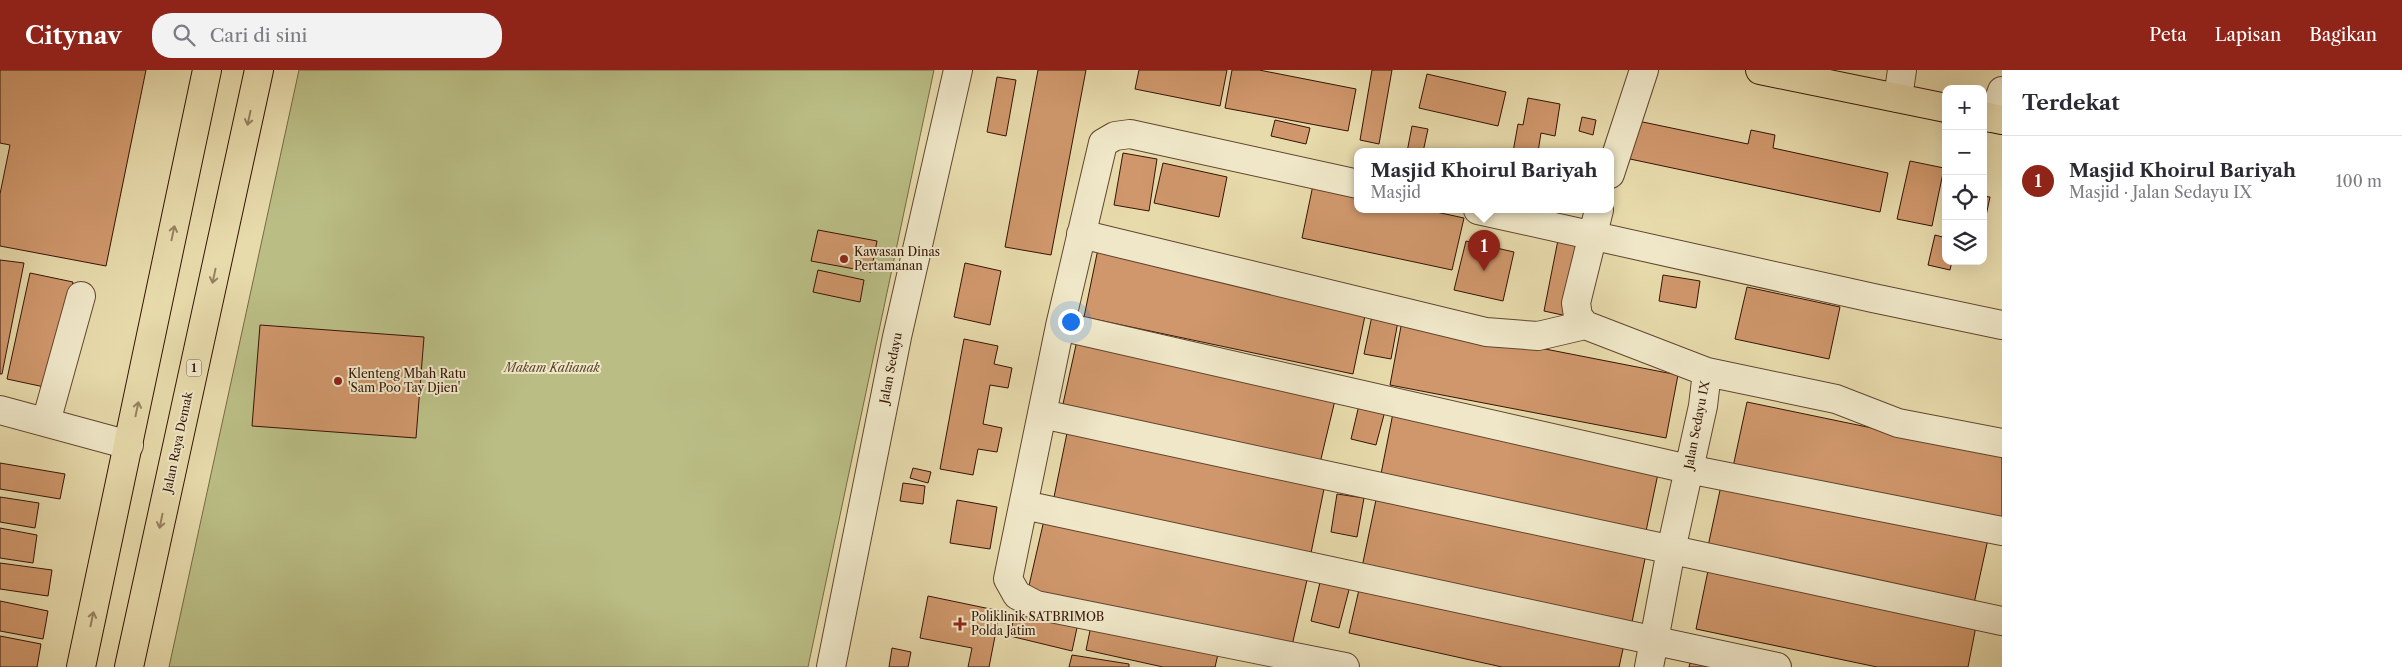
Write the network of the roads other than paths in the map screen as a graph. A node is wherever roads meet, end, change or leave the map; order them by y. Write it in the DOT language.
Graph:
graph roads {
  1 [pos="207,70"];
  2 [pos="259,70"];
  3 [pos="958,70"];
  4 [pos="1644,70"];
  5 [pos="1760,70"];
  6 [pos="1902,70"];
  7 [pos="2002,91"];
  8 [pos="1898,98"];
  9 [pos="1942,107"];
  10 [pos="1993,118"];
  11 [pos="1614,162"];
  12 [pos="1354,183"];
  13 [pos="1508,213"];
  14 [pos="1596,222"];
  15 [pos="1081,234"];
  16 [pos="81,296"];
  17 [pos="1585,325"];
  18 [pos="2002,325"];
  19 [pos="1060,326"];
  20 [pos="1707,372"];
  21 [pos="0,410"];
  22 [pos="1042,414"];
  23 [pos="46,422"];
  24 [pos="2002,443"];
  25 [pos="129,444"];
  26 [pos="1688,469"];
  27 [pos="1024,505"];
  28 [pos="2002,531"];
  29 [pos="1671,550"];
  30 [pos="2002,621"];
  31 [pos="1655,641"];
  32 [pos="81,667"];
  33 [pos="129,667"];
  34 [pos="831,667"];
  35 [pos="1345,667"];
  36 [pos="1649,667"];
  37 [pos="1777,667"];
  25 -- 1 [label="highway, one-way"];
  2 -- 33 [label="highway, Jalan Raya Demak / 1, one-way"];
  3 -- 34 [label="street, Jalan Sedayu"];
  4 -- 11 [label="street"];
  5 -- 8 [label="highway"];
  6 -- 8 [label="street"];
  7 -- 10 [label="street"];
  8 -- 9 [label="highway"];
  12 -- 15 [label="street"];
  13 -- 14 [label="street"];
  14 -- 17 [label="street"];
  14 -- 18 [label="street"];
  15 -- 17 [label="street"];
  15 -- 19 [label="street"];
  16 -- 23 [label="street"];
  17 -- 20 [label="street, Jalan Sedayu IX"];
  19 -- 22 [label="street"];
  19 -- 26 [label="street"];
  20 -- 24 [label="street"];
  20 -- 26 [label="street, Jalan Sedayu IX"];
  21 -- 23 [label="street"];
  22 -- 27 [label="street"];
  22 -- 29 [label="street"];
  23 -- 25 [label="street"];
  32 -- 25 [label="highway, one-way"];
  26 -- 28 [label="street"];
  26 -- 29 [label="street, Jalan Sedayu IX"];
  27 -- 31 [label="street"];
  27 -- 35 [label="street"];
  29 -- 30 [label="street"];
  29 -- 31 [label="street, Jalan Sedayu IX"];
  31 -- 36 [label="street, Jalan Sedayu IX"];
  31 -- 37 [label="street"];
}
